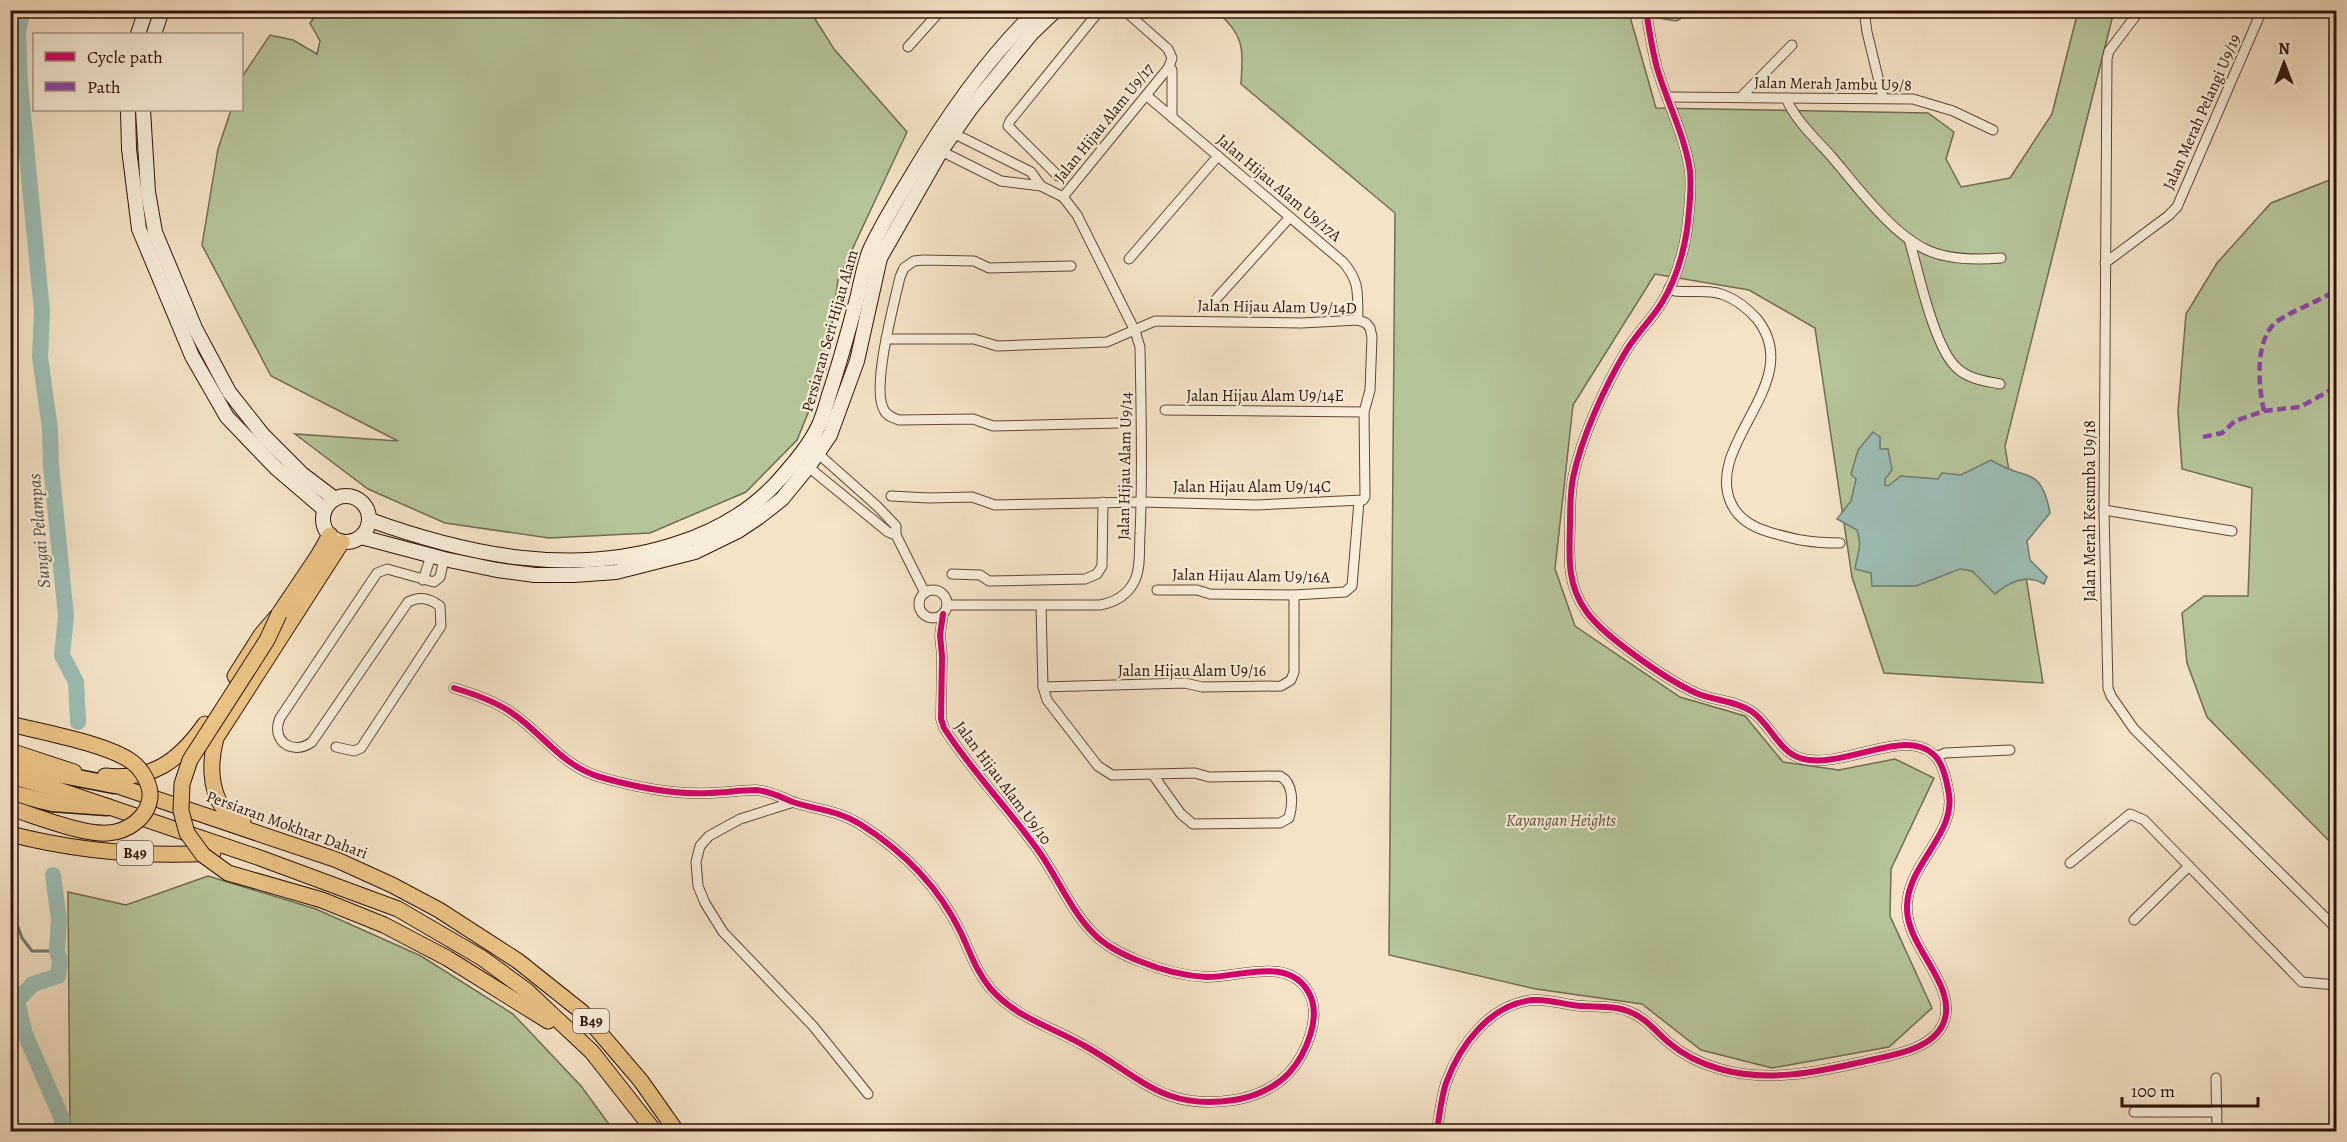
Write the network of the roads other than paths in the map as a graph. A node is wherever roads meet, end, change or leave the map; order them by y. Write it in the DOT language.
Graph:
graph roads {
  1 [pos="146,10"];
  2 [pos="162,10"];
  3 [pos="942,10"];
  4 [pos="1037,10"];
  5 [pos="1056,10"];
  6 [pos="1100,10"];
  7 [pos="1124,10"];
  8 [pos="1646,10"];
  9 [pos="1864,10"];
  10 [pos="2140,10"];
  11 [pos="2262,10"];
  12 [pos="138,33"];
  13 [pos="154,33"];
  14 [pos="1792,45"];
  15 [pos="908,47"];
  16 [pos="1169,67"];
  17 [pos="1147,96"];
  18 [pos="1667,97"];
  19 [pos="1741,97"];
  20 [pos="1786,98"];
  21 [pos="1883,98"];
  22 [pos="128,111"];
  23 [pos="142,111"];
  24 [pos="1172,117"];
  25 [pos="947,130"];
  26 [pos="1993,130"];
  27 [pos="935,148"];
  28 [pos="1218,156"];
  29 [pos="1059,176"];
  30 [pos="1041,186"];
  31 [pos="1063,197"];
  32 [pos="1290,217"];
  33 [pos="1910,238"];
  34 [pos="2001,258"];
  35 [pos="1129,259"];
  36 [pos="2105,263"];
  37 [pos="1071,266"];
  38 [pos="1669,288"];
  39 [pos="1217,298"];
  40 [pos="1358,320"];
  41 [pos="1135,331"];
  42 [pos="886,339"];
  43 [pos="2000,384"];
  44 [pos="1165,410"];
  45 [pos="1364,412"];
  46 [pos="1120,423"];
  47 [pos="812,449"];
  48 [pos="803,462"];
  49 [pos="891,496"];
  50 [pos="335,499"];
  51 [pos="1361,501"];
  52 [pos="1103,502"];
  53 [pos="1141,502"];
  54 [pos="325,510"];
  55 [pos="2104,510"];
  56 [pos="370,520"];
  57 [pos="2232,531"];
  58 [pos="896,535"];
  59 [pos="361,537"];
  60 [pos="336,539"];
  61 [pos="1840,543"];
  62 [pos="438,558"];
  63 [pos="952,573"];
  64 [pos="423,580"];
  65 [pos="1157,590"];
  66 [pos="1345,592"];
  67 [pos="925,593"];
  68 [pos="1294,595"];
  69 [pos="1041,606"];
  70 [pos="945,609"];
  71 [pos="279,614"];
  72 [pos="925,615"];
  73 [pos="940,635"];
  74 [pos="1042,687"];
  75 [pos="454,688"];
  76 [pos="10,724"];
  77 [pos="336,747"];
  78 [pos="2010,750"];
  79 [pos="10,751"];
  80 [pos="1936,757"];
  81 [pos="10,765"];
  82 [pos="78,773"];
  83 [pos="1153,775"];
  84 [pos="10,776"];
  85 [pos="114,785"];
  86 [pos="10,794"];
  87 [pos="794,802"];
  88 [pos="107,807"];
  89 [pos="10,808"];
  90 [pos="10,834"];
  91 [pos="264,834"];
  92 [pos="260,858"];
  93 [pos="2070,863"];
  94 [pos="2189,866"];
  95 [pos="2134,920"];
  96 [pos="2337,928"];
  97 [pos="2337,985"];
  98 [pos="592,1052"];
  99 [pos="2216,1078"];
  100 [pos="868,1094"];
  101 [pos="2134,1112"];
  102 [pos="2217,1112"];
  103 [pos="655,1131"];
  104 [pos="677,1131"];
  105 [pos="1437,1131"];
  106 [pos="2217,1131"];
  1 -- 12 [label="street"];
  2 -- 13 [label="street"];
  3 -- 15 [label="street"];
  4 -- 25 [label="street, Persiaran Seri Hijau Alam"];
  5 -- 25 [label="street, Persiaran Seri Hijau Alam"];
  6 -- 29 [label="street"];
  7 -- 16 [label="street"];
  8 -- 18 [label="street"];
  9 -- 21 [label="street"];
  10 -- 36 [label="street, Jalan Merah Kesumba U9/18"];
  11 -- 36 [label="street, Jalan Merah Pelangi U9/19"];
  14 -- 19 [label="street"];
  16 -- 17 [label="street, Jalan Hijau Alam U9/17"];
  16 -- 24 [label="street"];
  17 -- 24 [label="street, Jalan Hijau Alam U9/17A"];
  17 -- 31 [label="street, Jalan Hijau Alam U9/17"];
  18 -- 19 [label="street, Jalan Merah Jambu U9/8"];
  18 -- 38 [label="street"];
  19 -- 20 [label="street, Jalan Merah Jambu U9/8"];
  20 -- 21 [label="street, Jalan Merah Jambu U9/8"];
  20 -- 33 [label="street"];
  21 -- 26 [label="street, Jalan Merah Jambu U9/8"];
  22 -- 54 [label="street"];
  23 -- 50 [label="street"];
  24 -- 28 [label="street, Jalan Hijau Alam U9/17A"];
  25 -- 27 [label="street, Persiaran Seri Hijau Alam"];
  25 -- 30 [label="street"];
  27 -- 30 [label="street"];
  27 -- 47 [label="street, Persiaran Seri Hijau Alam"];
  28 -- 32 [label="street, Jalan Hijau Alam U9/17A"];
  28 -- 35 [label="street"];
  30 -- 31 [label="street, Jalan Hijau Alam U9/14"];
  31 -- 41 [label="street, Jalan Hijau Alam U9/14"];
  32 -- 39 [label="street"];
  32 -- 40 [label="street, Jalan Hijau Alam U9/17A"];
  33 -- 34 [label="street"];
  33 -- 43 [label="street"];
  36 -- 55 [label="street, Jalan Merah Kesumba U9/18"];
  37 -- 42 [label="street"];
  38 -- 61 [label="street"];
  38 -- 80 [label="street"];
  40 -- 41 [label="street, Jalan Hijau Alam U9/14D"];
  40 -- 45 [label="street, Jalan Hijau Alam U9/14D"];
  41 -- 42 [label="street, Jalan Hijau Alam U9/14D"];
  41 -- 53 [label="street, Jalan Hijau Alam U9/14"];
  42 -- 46 [label="street"];
  44 -- 45 [label="street, Jalan Hijau Alam U9/14E"];
  45 -- 51 [label="street, Jalan Hijau Alam U9/14D"];
  47 -- 48 [label="street, Persiaran Seri Hijau Alam"];
  47 -- 58 [label="street"];
  48 -- 56 [label="street, Persiaran Seri Hijau Alam"];
  48 -- 58 [label="street"];
  48 -- 62 [label="street, Persiaran Seri Hijau Alam"];
  49 -- 52 [label="street, Jalan Hijau Alam U9/14C"];
  50 -- 54 [label="street"];
  50 -- 56 [label="street"];
  51 -- 53 [label="street, Jalan Hijau Alam U9/14C"];
  51 -- 66 [label="street, Jalan Hijau Alam U9/14D"];
  52 -- 53 [label="street, Jalan Hijau Alam U9/14C"];
  52 -- 63 [label="street"];
  53 -- 69 [label="street, Jalan Hijau Alam U9/14"];
  54 -- 60 [label="street"];
  55 -- 57 [label="street"];
  55 -- 96 [label="street, Jalan Merah Kesumba U9/18"];
  56 -- 59 [label="street"];
  58 -- 67 [label="street"];
  59 -- 60 [label="street"];
  59 -- 62 [label="street, Persiaran Seri Hijau Alam"];
  60 -- 71 [label="main road"];
  60 -- 91 [label="main road"];
  62 -- 64 [label="street"];
  62 -- 64 [label="street"];
  64 -- 77 [label="street"];
  65 -- 68 [label="street, Jalan Hijau Alam U9/16A"];
  66 -- 68 [label="street, Jalan Hijau Alam U9/16A"];
  67 -- 70 [label="street"];
  67 -- 72 [label="street"];
  68 -- 74 [label="street, Jalan Hijau Alam U9/16"];
  69 -- 70 [label="street, Jalan Hijau Alam U9/14"];
  69 -- 74 [label="street"];
  70 -- 72 [label="street"];
  70 -- 73 [label="street, Jalan Hijau Alam U9/10"];
  71 -- 82 [label="main road"];
  71 -- 98 [label="main road, bridge"];
  72 -- 73 [label="street"];
  73 -- 87 [label="street, Jalan Hijau Alam U9/10"];
  74 -- 83 [label="street"];
  75 -- 87 [label="street, Jalan Hijau Alam U9/10"];
  76 -- 89 [label="main road, bridge"];
  78 -- 80 [label="street"];
  79 -- 82 [label="main road, Persiaran Mokhtar Dahari / B49"];
  80 -- 105 [label="street"];
  81 -- 85 [label="highway"];
  82 -- 85 [label="main road, Persiaran Mokhtar Dahari / B49"];
  83 -- 83 [label="street"];
  84 -- 88 [label="main road, B49"];
  85 -- 91 [label="main road, Persiaran Mokhtar Dahari / B49"];
  86 -- 88 [label="highway"];
  87 -- 100 [label="street"];
  88 -- 92 [label="main road, B49"];
  90 -- 92 [label="main road, B49"];
  91 -- 104 [label="main road, Persiaran Mokhtar Dahari / B49"];
  92 -- 98 [label="main road, B49"];
  93 -- 94 [label="street"];
  94 -- 95 [label="street"];
  94 -- 97 [label="street"];
  98 -- 103 [label="main road, B49"];
  99 -- 102 [label="street"];
  101 -- 102 [label="street"];
  102 -- 106 [label="street"];
}
